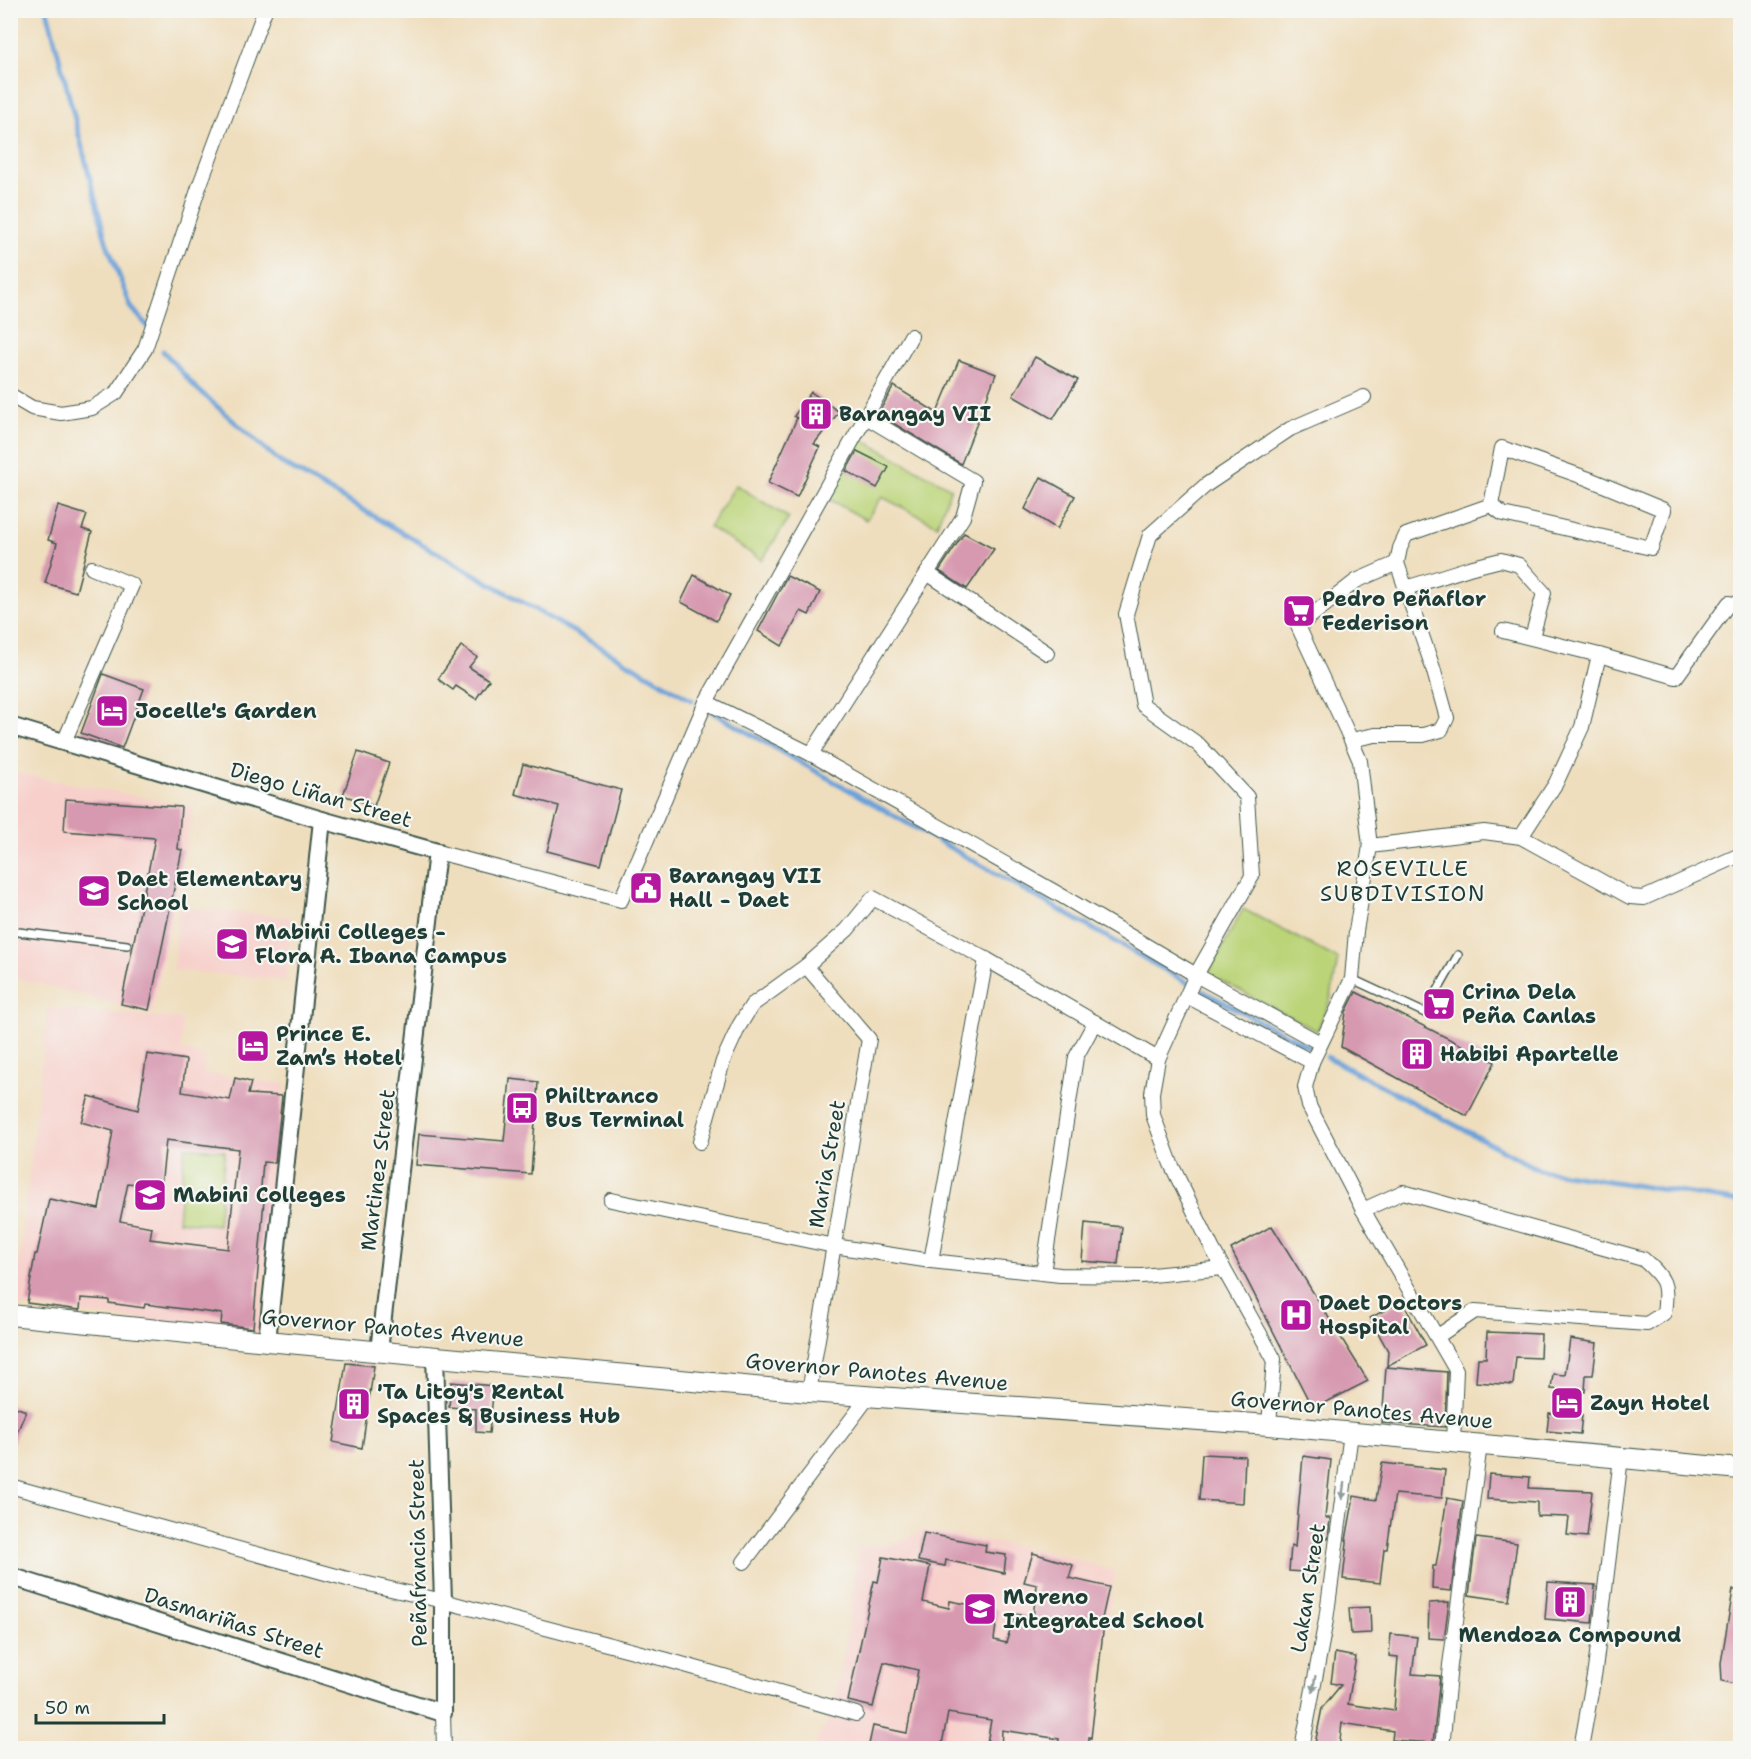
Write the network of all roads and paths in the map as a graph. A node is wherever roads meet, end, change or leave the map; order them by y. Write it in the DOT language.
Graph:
graph roads {
  1 [pos="265,10"];
  2 [pos="911,336"];
  3 [pos="10,395"];
  4 [pos="1364,397"];
  5 [pos="866,417"];
  6 [pos="1491,504"];
  7 [pos="1397,563"];
  8 [pos="92,568"];
  9 [pos="927,573"];
  10 [pos="1406,588"];
  11 [pos="1740,606"];
  12 [pos="1503,631"];
  13 [pos="1532,637"];
  14 [pos="1047,653"];
  15 [pos="1599,655"];
  16 [pos="706,702"];
  17 [pos="10,726"];
  18 [pos="1351,740"];
  19 [pos="64,742"];
  20 [pos="811,754"];
  21 [pos="322,820"];
  22 [pos="1521,837"];
  23 [pos="1370,846"];
  24 [pos="437,852"];
  25 [pos="1740,855"];
  26 [pos="10,931"];
  27 [pos="127,945"];
  28 [pos="1458,955"];
  29 [pos="986,960"];
  30 [pos="806,966"];
  31 [pos="1196,975"];
  32 [pos="1352,979"];
  33 [pos="1187,996"];
  34 [pos="1095,1022"];
  35 [pos="1320,1043"];
  36 [pos="1158,1059"];
  37 [pos="1312,1062"];
  38 [pos="700,1142"];
  39 [pos="611,1200"];
  40 [pos="1363,1210"];
  41 [pos="834,1245"];
  42 [pos="931,1261"];
  43 [pos="1223,1268"];
  44 [pos="1043,1273"];
  45 [pos="10,1315"];
  46 [pos="1438,1336"];
  47 [pos="267,1341"];
  48 [pos="380,1351"];
  49 [pos="435,1356"];
  50 [pos="809,1392"];
  51 [pos="869,1396"];
  52 [pos="1269,1425"];
  53 [pos="1351,1433"];
  54 [pos="1453,1442"];
  55 [pos="1480,1445"];
  56 [pos="1622,1458"];
  57 [pos="1740,1468"];
  58 [pos="10,1486"];
  59 [pos="744,1562"];
  60 [pos="10,1576"];
  61 [pos="443,1601"];
  62 [pos="443,1713"];
  63 [pos="856,1714"];
  64 [pos="444,1749"];
  65 [pos="1302,1749"];
  66 [pos="1442,1749"];
  67 [pos="1581,1749"];
  1 -- 3 [label="street"];
  2 -- 5 [label="street"];
  4 -- 31 [label="street"];
  5 -- 9 [label="street"];
  5 -- 16 [label="street"];
  6 -- 6 [label="street"];
  6 -- 7 [label="street"];
  7 -- 10 [label="street"];
  7 -- 18 [label="street"];
  8 -- 19 [label="street"];
  9 -- 14 [label="street"];
  9 -- 20 [label="street"];
  10 -- 13 [label="street"];
  10 -- 18 [label="street"];
  11 -- 15 [label="street"];
  12 -- 13 [label="street"];
  13 -- 15 [label="street"];
  15 -- 22 [label="street"];
  16 -- 20 [label="street"];
  16 -- 24 [label="street, Diego Liñan Street"];
  17 -- 19 [label="street, Diego Liñan Street"];
  18 -- 23 [label="street"];
  19 -- 21 [label="street, Diego Liñan Street"];
  20 -- 31 [label="street"];
  21 -- 24 [label="street, Diego Liñan Street"];
  21 -- 47 [label="street"];
  22 -- 23 [label="street"];
  22 -- 25 [label="street"];
  23 -- 32 [label="street"];
  24 -- 48 [label="street, Martinez Street"];
  26 -- 27 [label="lane"];
  28 -- 32 [label="lane"];
  29 -- 30 [label="street"];
  29 -- 34 [label="street"];
  29 -- 42 [label="street"];
  30 -- 38 [label="street"];
  30 -- 41 [label="street, Maria Street"];
  31 -- 33 [label="street"];
  31 -- 35 [label="street"];
  32 -- 35 [label="street"];
  33 -- 36 [label="street"];
  33 -- 37 [label="street"];
  34 -- 36 [label="street"];
  34 -- 44 [label="street"];
  35 -- 37 [label="street"];
  36 -- 43 [label="street"];
  37 -- 40 [label="street"];
  39 -- 41 [label="street"];
  40 -- 46 [label="street"];
  40 -- 46 [label="street"];
  41 -- 42 [label="street"];
  41 -- 50 [label="street, Maria Street"];
  42 -- 44 [label="street"];
  43 -- 44 [label="street"];
  43 -- 52 [label="street"];
  45 -- 47 [label="main road, Governor Panotes Avenue"];
  46 -- 54 [label="street"];
  47 -- 48 [label="main road, Governor Panotes Avenue"];
  48 -- 49 [label="main road, Governor Panotes Avenue"];
  49 -- 50 [label="main road, Governor Panotes Avenue"];
  49 -- 61 [label="street, Peñafrancia Street"];
  50 -- 51 [label="main road, Governor Panotes Avenue"];
  51 -- 52 [label="main road, Governor Panotes Avenue"];
  51 -- 59 [label="street"];
  52 -- 53 [label="main road, Governor Panotes Avenue"];
  53 -- 54 [label="main road, Governor Panotes Avenue"];
  53 -- 65 [label="street, Lakan Street, one-way"];
  54 -- 55 [label="main road, Governor Panotes Avenue"];
  55 -- 56 [label="main road, Governor Panotes Avenue"];
  55 -- 66 [label="street"];
  56 -- 57 [label="main road, Governor Panotes Avenue"];
  56 -- 67 [label="street"];
  58 -- 61 [label="street"];
  60 -- 62 [label="street, Dasmariñas Street"];
  61 -- 62 [label="street, Peñafrancia Street"];
  61 -- 63 [label="street"];
  62 -- 64 [label="street, Peñafrancia Street"];
}
